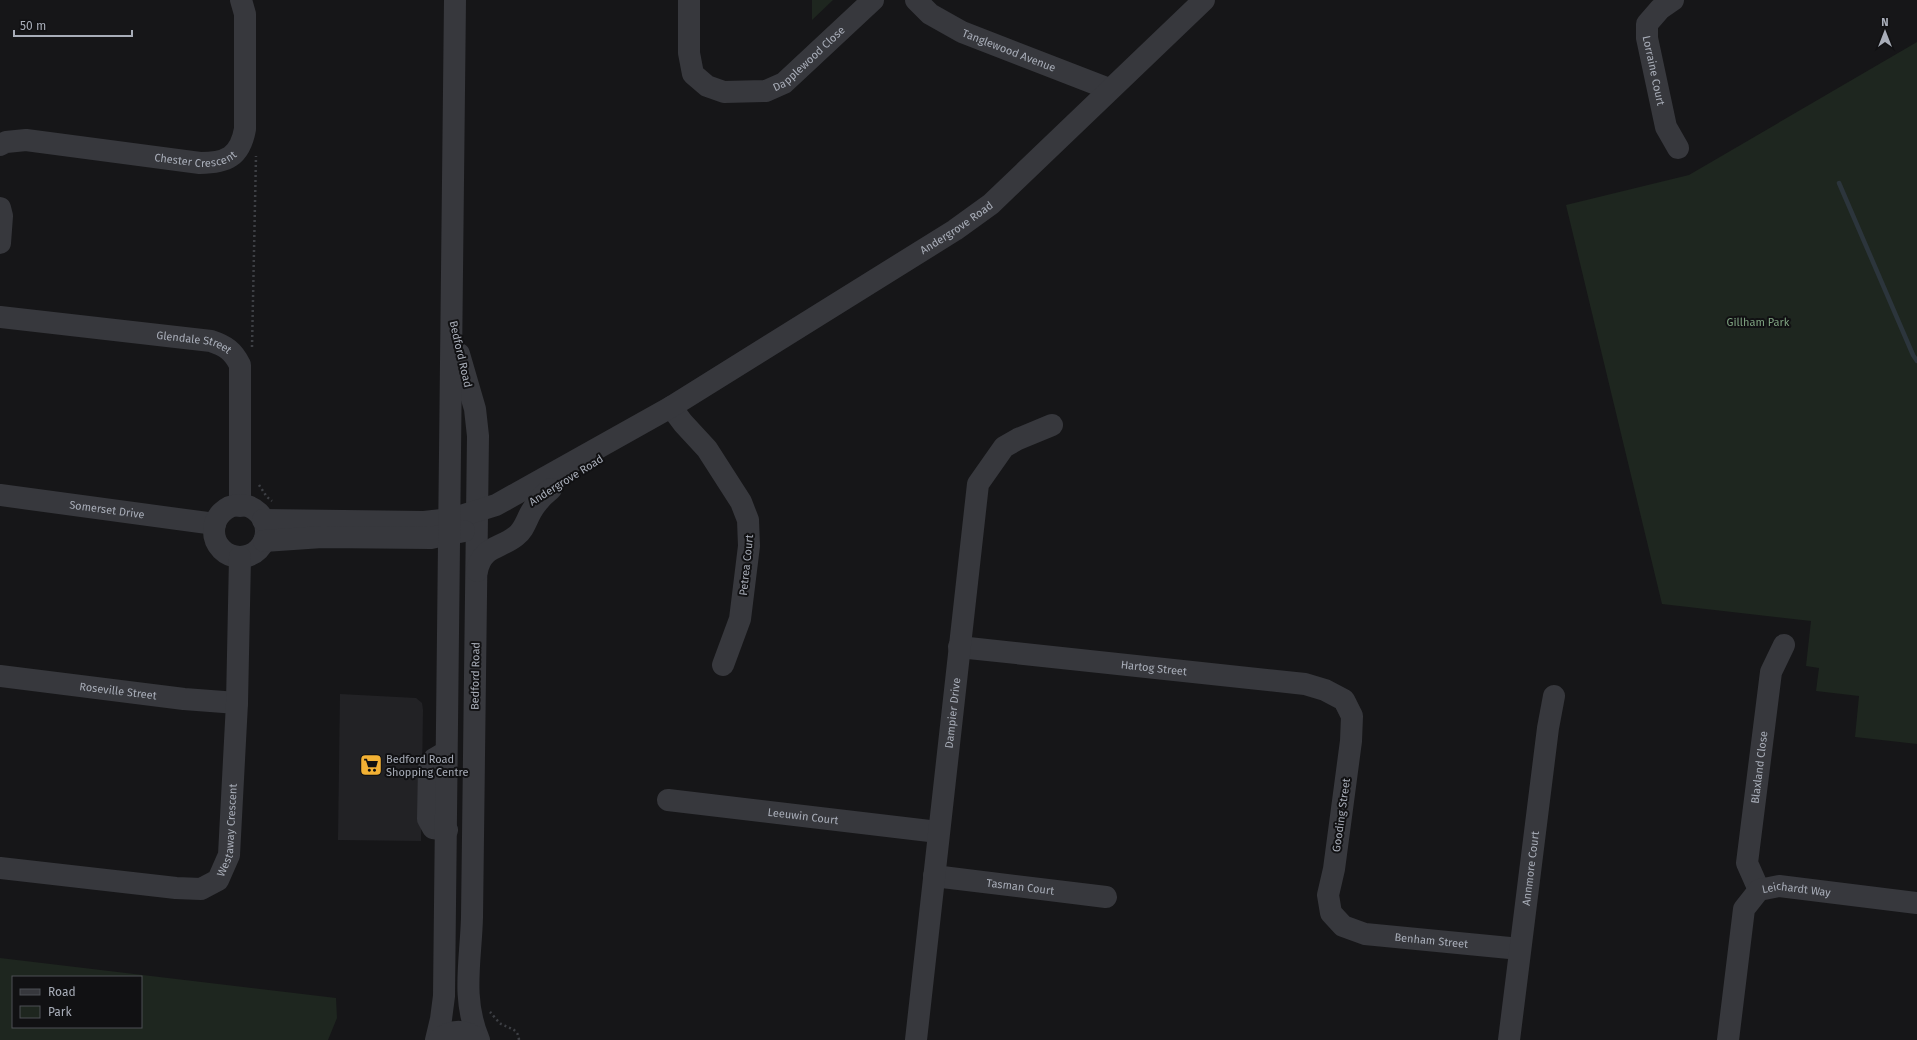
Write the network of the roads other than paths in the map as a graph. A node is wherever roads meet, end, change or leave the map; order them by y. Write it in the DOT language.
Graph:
graph roads {
  1 [pos="241,0"];
  2 [pos="455,0"];
  3 [pos="689,0"];
  4 [pos="873,0"];
  5 [pos="916,0"];
  6 [pos="1204,0"];
  7 [pos="1673,0"];
  8 [pos="1109,89"];
  9 [pos="0,145"];
  10 [pos="1678,148"];
  11 [pos="0,208"];
  12 [pos="0,244"];
  13 [pos="452,314"];
  14 [pos="0,317"];
  15 [pos="678,402"];
  16 [pos="1052,425"];
  17 [pos="551,489"];
  18 [pos="0,495"];
  19 [pos="240,506"];
  20 [pos="478,518"];
  21 [pos="268,522"];
  22 [pos="215,524"];
  23 [pos="451,527"];
  24 [pos="240,557"];
  25 [pos="477,572"];
  26 [pos="1784,646"];
  27 [pos="959,647"];
  28 [pos="723,665"];
  29 [pos="0,676"];
  30 [pos="1554,696"];
  31 [pos="1344,700"];
  32 [pos="237,703"];
  33 [pos="668,800"];
  34 [pos="938,832"];
  35 [pos="0,868"];
  36 [pos="934,876"];
  37 [pos="1759,890"];
  38 [pos="1106,897"];
  39 [pos="1917,903"];
  40 [pos="1343,926"];
  41 [pos="1520,949"];
  42 [pos="438,1040"];
  43 [pos="479,1040"];
  44 [pos="916,1040"];
  45 [pos="1510,1040"];
  46 [pos="1728,1040"];
  1 -- 9 [label="street, Chester Crescent"];
  2 -- 13 [label="street, Bedford Road"];
  3 -- 4 [label="street, Dapplewood Close"];
  5 -- 8 [label="street, Tanglewood Avenue"];
  6 -- 8 [label="street, Andergrove Road"];
  7 -- 10 [label="street, Lorraine Court"];
  8 -- 15 [label="street, Andergrove Road"];
  11 -- 12 [label="street"];
  13 -- 20 [label="street, Bedford Road"];
  13 -- 23 [label="street, Bedford Road"];
  14 -- 19 [label="street, Glendale Street"];
  15 -- 17 [label="street, Andergrove Road"];
  15 -- 20 [label="street, Andergrove Road"];
  15 -- 28 [label="street, Petrea Court"];
  16 -- 27 [label="street, Dampier Drive"];
  17 -- 20 [label="street, Andergrove Road"];
  17 -- 25 [label="street"];
  18 -- 22 [label="street, Somerset Drive"];
  19 -- 21 [label="street"];
  19 -- 22 [label="street"];
  20 -- 23 [label="street, Andergrove Road"];
  20 -- 25 [label="street, Bedford Road"];
  21 -- 23 [label="street"];
  21 -- 24 [label="street"];
  22 -- 24 [label="street"];
  23 -- 42 [label="street, Bedford Road"];
  24 -- 32 [label="street, Westaway Crescent"];
  25 -- 43 [label="street, Bedford Road"];
  26 -- 37 [label="street, Blaxland Close"];
  27 -- 31 [label="street, Hartog Street"];
  27 -- 34 [label="street, Dampier Drive"];
  29 -- 32 [label="street, Roseville Street"];
  30 -- 41 [label="street, Annmore Court"];
  31 -- 40 [label="street, Gooding Street"];
  32 -- 35 [label="street, Westaway Crescent"];
  33 -- 34 [label="street, Leeuwin Court"];
  34 -- 36 [label="street, Dampier Drive"];
  36 -- 38 [label="street, Tasman Court"];
  36 -- 44 [label="street, Dampier Drive"];
  37 -- 39 [label="street, Leichardt Way"];
  37 -- 46 [label="street, Leichardt Way"];
  40 -- 41 [label="street, Benham Street"];
  41 -- 45 [label="street, Annmore Court"];
  42 -- 43 [label="street"];
}
